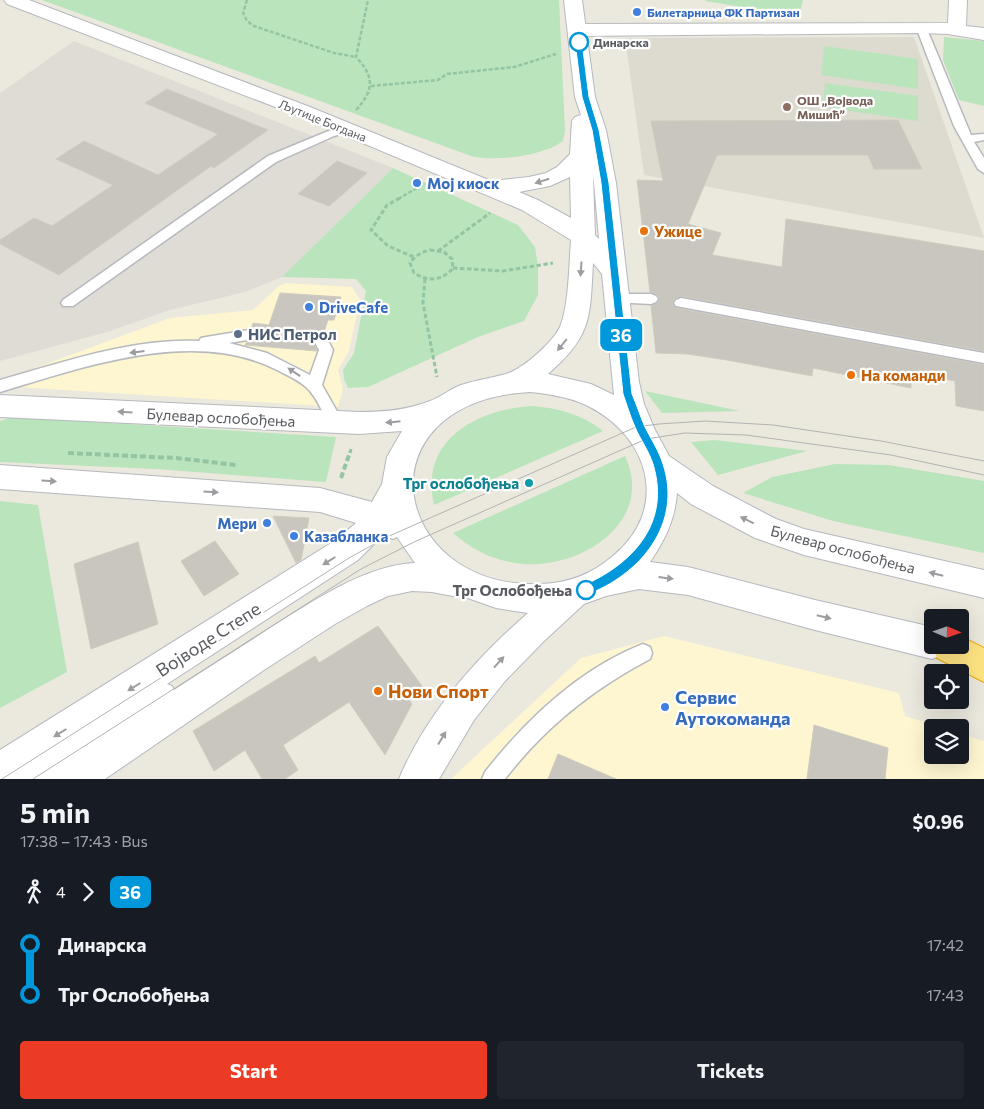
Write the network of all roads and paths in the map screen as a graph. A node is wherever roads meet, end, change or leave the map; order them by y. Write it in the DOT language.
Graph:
graph roads {
  1 [pos="13,0"];
  2 [pos="247,0"];
  3 [pos="368,0"];
  4 [pos="573,0"];
  5 [pos="958,0"];
  6 [pos="921,27"];
  7 [pos="957,29"];
  8 [pos="577,30"];
  9 [pos="984,34"];
  10 [pos="356,57"];
  11 [pos="542,58"];
  12 [pos="371,86"];
  13 [pos="585,97"];
  14 [pos="343,128"];
  15 [pos="984,137"];
  16 [pos="967,139"];
  17 [pos="581,154"];
  18 [pos="984,168"];
  19 [pos="605,183"];
  20 [pos="425,184"];
  21 [pos="485,188"];
  22 [pos="582,200"];
  23 [pos="530,205"];
  24 [pos="497,208"];
  25 [pos="583,238"];
  26 [pos="438,250"];
  27 [pos="414,257"];
  28 [pos="552,263"];
  29 [pos="453,268"];
  30 [pos="614,272"];
  31 [pos="425,279"];
  32 [pos="617,299"];
  33 [pos="651,299"];
  34 [pos="68,303"];
  35 [pos="681,303"];
  36 [pos="249,335"];
  37 [pos="321,341"];
  38 [pos="187,346"];
  39 [pos="984,358"];
  40 [pos="437,377"];
  41 [pos="513,383"];
  42 [pos="0,386"];
  43 [pos="314,386"];
  44 [pos="0,406"];
  45 [pos="439,409"];
  46 [pos="347,422"];
  47 [pos="652,451"];
  48 [pos="0,477"];
  49 [pos="396,486"];
  50 [pos="332,502"];
  51 [pos="379,518"];
  52 [pos="414,542"];
  53 [pos="399,579"];
  54 [pos="467,584"];
  55 [pos="984,584"];
  56 [pos="587,588"];
  57 [pos="924,641"];
  58 [pos="969,652"];
  59 [pos="643,653"];
  60 [pos="959,654"];
  61 [pos="984,655"];
  62 [pos="984,666"];
  63 [pos="0,771"];
  64 [pos="37,779"];
  65 [pos="73,779"];
  66 [pos="418,779"];
  67 [pos="492,779"];
  1 -- 14 [label="street, Љутице Богдана"];
  2 -- 10 [label="path"];
  3 -- 10 [label="path"];
  4 -- 8 [label="street"];
  5 -- 7 [label="street"];
  6 -- 7 [label="street"];
  6 -- 8 [label="street"];
  6 -- 16 [label="lane"];
  7 -- 9 [label="street"];
  8 -- 13 [label="street"];
  10 -- 12 [label="path"];
  11 -- 12 [label="path"];
  12 -- 14 [label="path"];
  13 -- 17 [label="street"];
  13 -- 19 [label="street"];
  14 -- 21 [label="street, Љутице Богдана"];
  14 -- 34 [label="lane"];
  15 -- 16 [label="lane"];
  16 -- 18 [label="lane"];
  17 -- 21 [label="street, one-way"];
  17 -- 22 [label="street"];
  19 -- 22 [label="street"];
  19 -- 30 [label="street"];
  20 -- 27 [label="path"];
  21 -- 23 [label="street, Љутице Богдана"];
  22 -- 23 [label="street"];
  22 -- 25 [label="street"];
  23 -- 25 [label="street, Љутице Богдана"];
  24 -- 26 [label="path"];
  25 -- 30 [label="street, Љутице Богдана"];
  25 -- 41 [label="street, one-way"];
  26 -- 27 [label="path"];
  26 -- 29 [label="path"];
  27 -- 31 [label="path"];
  28 -- 29 [label="path"];
  29 -- 31 [label="path"];
  30 -- 32 [label="street"];
  31 -- 40 [label="path"];
  32 -- 33 [label="lane"];
  32 -- 47 [label="street"];
  35 -- 39 [label="lane"];
  36 -- 38 [label="lane"];
  37 -- 43 [label="lane"];
  38 -- 42 [label="lane, one-way"];
  43 -- 38 [label="lane, one-way"];
  41 -- 45 [label="street, Булевар ослобођења"];
  41 -- 47 [label="street, Булевар ослобођења"];
  43 -- 46 [label="lane"];
  46 -- 44 [label="street, Булевар ослобођења, one-way"];
  45 -- 46 [label="street, Булевар ослобођења, one-way"];
  45 -- 49 [label="street, Булевар ослобођења"];
  46 -- 50 [label="path"];
  55 -- 47 [label="street, Булевар ослобођења, one-way"];
  47 -- 56 [label="street, Булевар ослобођења"];
  48 -- 50 [label="street, Булевар ослобођења, one-way"];
  49 -- 51 [label="street, Војводе Степе"];
  49 -- 52 [label="street, Булевар ослобођења"];
  50 -- 51 [label="street, Булевар ослобођења"];
  51 -- 52 [label="street, Булевар ослобођења"];
  51 -- 63 [label="street, Војводе Степе, one-way"];
  52 -- 54 [label="street, Булевар ослобођења"];
  53 -- 54 [label="street, Војводе Степе"];
  53 -- 64 [label="street, Војводе Степе"];
  53 -- 65 [label="street, Војводе Степе"];
  54 -- 56 [label="street, Булевар ослобођења"];
  56 -- 57 [label="street, Булевар ослобођења, one-way"];
  66 -- 56 [label="street, one-way"];
  58 -- 61 [label="street, Булевар ослобођења"];
  59 -- 67 [label="lane"];
  60 -- 62 [label="highway"];
}
